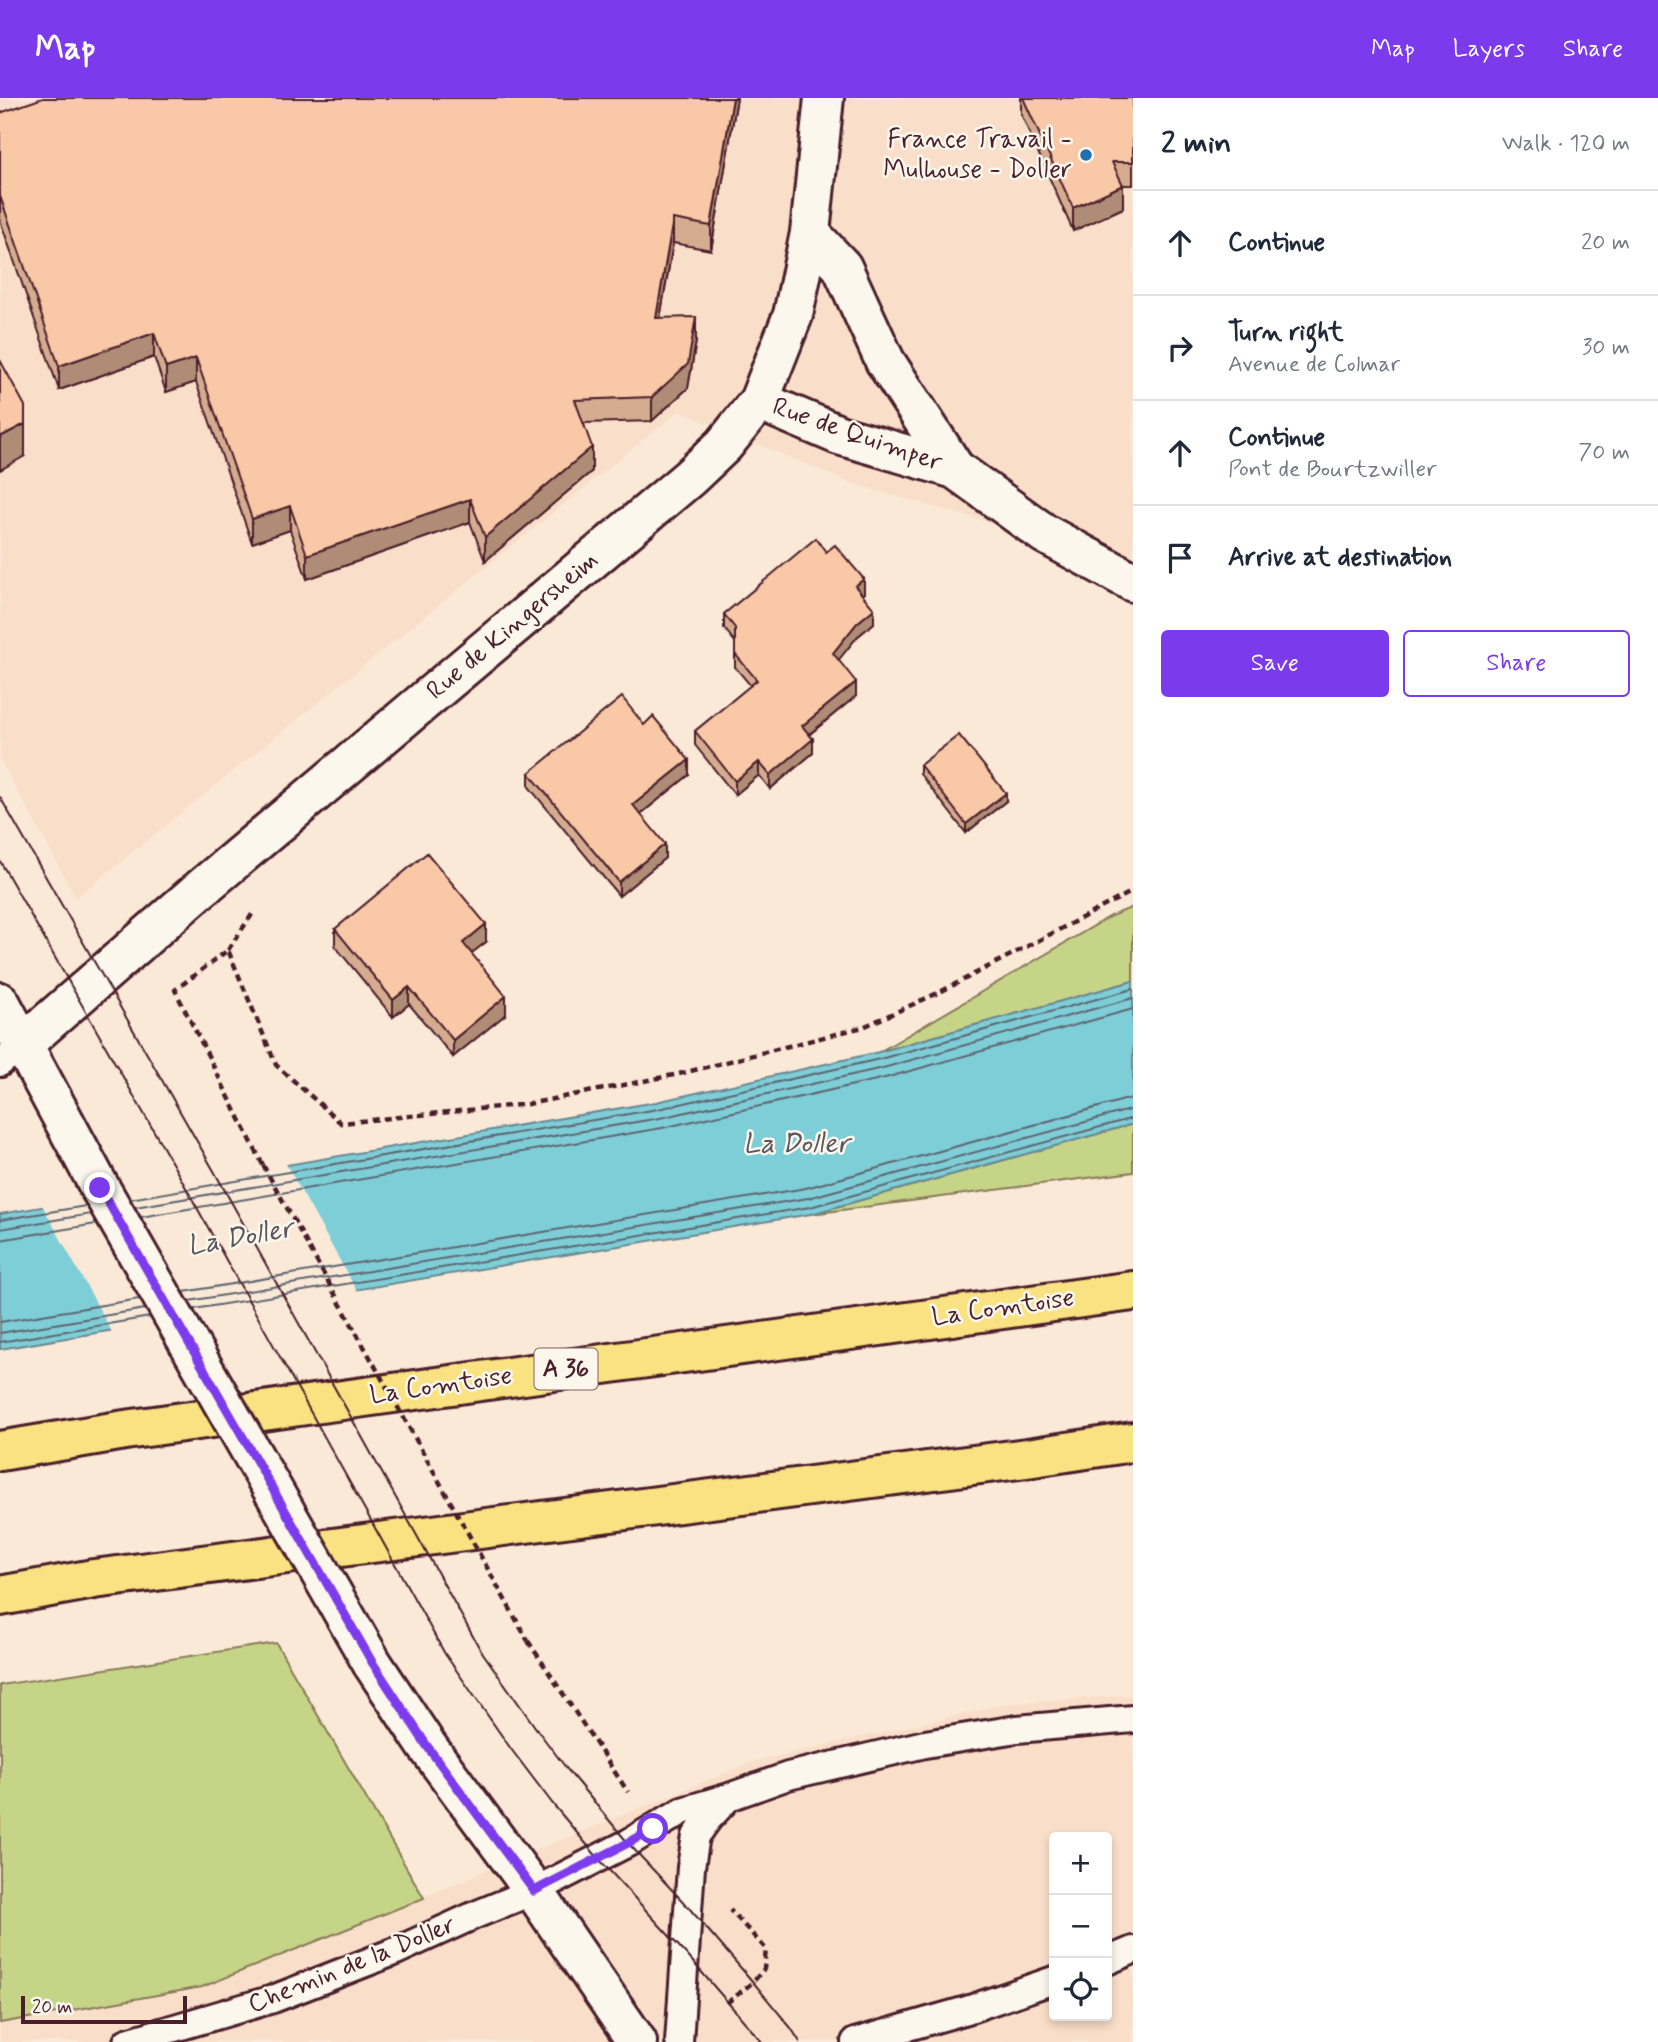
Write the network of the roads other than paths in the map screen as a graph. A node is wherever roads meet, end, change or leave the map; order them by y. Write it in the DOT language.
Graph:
graph roads {
  1 [pos="824,98"];
  2 [pos="810,233"];
  3 [pos="759,401"];
  4 [pos="955,469"];
  5 [pos="1133,582"];
  6 [pos="0,1002"];
  7 [pos="11,1054"];
  8 [pos="1133,1291"];
  9 [pos="1133,1442"];
  10 [pos="0,1451"];
  11 [pos="0,1596"];
  12 [pos="1133,1718"];
  13 [pos="729,1797"];
  14 [pos="534,1891"];
  15 [pos="1133,1950"];
  16 [pos="1112,1959"];
  17 [pos="1049,1982"];
  18 [pos="127,2042"];
  19 [pos="637,2042"];
  20 [pos="679,2042"];
  21 [pos="855,2042"];
  1 -- 2 [label="main road, Rue de Kingersheim"];
  2 -- 3 [label="main road, Rue de Kingersheim"];
  2 -- 4 [label="main road, Rue de Quimper"];
  3 -- 4 [label="main road, Rue de Quimper"];
  3 -- 7 [label="main road, Rue de Kingersheim"];
  4 -- 5 [label="main road, Rue de Quimper"];
  6 -- 7 [label="main road"];
  7 -- 14 [label="main road, bridge"];
  8 -- 10 [label="highway, La Comtoise / A 36"];
  9 -- 11 [label="highway"];
  12 -- 13 [label="lane, Chemin de la Doller"];
  13 -- 14 [label="lane, Chemin de la Doller"];
  13 -- 20 [label="lane"];
  14 -- 18 [label="lane, Chemin de la Doller"];
  14 -- 19 [label="main road"];
  15 -- 16 [label="lane"];
  17 -- 21 [label="lane"];
}
